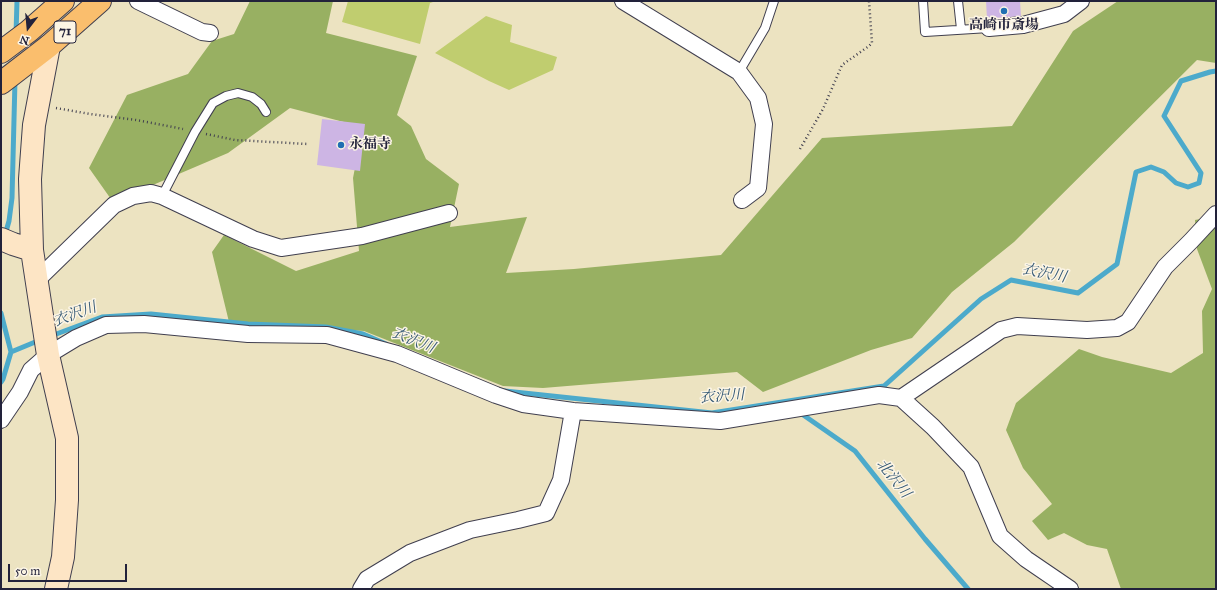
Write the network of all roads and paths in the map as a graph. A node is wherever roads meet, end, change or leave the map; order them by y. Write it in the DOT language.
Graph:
graph roads {
  1 [pos="63,1"];
  2 [pos="100,1"];
  3 [pos="138,1"];
  4 [pos="623,1"];
  5 [pos="774,1"];
  6 [pos="869,1"];
  7 [pos="923,1"];
  8 [pos="958,1"];
  9 [pos="1081,1"];
  10 [pos="989,28"];
  11 [pos="960,30"];
  12 [pos="210,34"];
  13 [pos="49,46"];
  14 [pos="2,52"];
  15 [pos="739,72"];
  16 [pos="1,83"];
  17 [pos="38,104"];
  18 [pos="266,112"];
  19 [pos="195,132"];
  20 [pos="220,138"];
  21 [pos="308,144"];
  22 [pos="800,149"];
  23 [pos="162,196"];
  24 [pos="742,200"];
  25 [pos="449,213"];
  26 [pos="1216,214"];
  27 [pos="16,244"];
  28 [pos="37,280"];
  29 [pos="48,355"];
  30 [pos="901,398"];
  31 [pos="573,411"];
  32 [pos="1,420"];
  33 [pos="56,589"];
  34 [pos="361,589"];
  35 [pos="1070,589"];
  1 -- 14 [label="main road, 71"];
  2 -- 13 [label="main road, 71"];
  3 -- 12 [label="street"];
  4 -- 15 [label="street"];
  5 -- 15 [label="lane"];
  6 -- 22 [label="path"];
  7 -- 11 [label="lane"];
  8 -- 11 [label="lane"];
  9 -- 10 [label="street"];
  10 -- 11 [label="lane"];
  13 -- 16 [label="main road, 71"];
  13 -- 17 [label="street"];
  15 -- 24 [label="street"];
  17 -- 19 [label="path"];
  17 -- 27 [label="street"];
  18 -- 19 [label="lane"];
  19 -- 23 [label="lane"];
  20 -- 21 [label="path"];
  23 -- 25 [label="street"];
  23 -- 28 [label="street"];
  26 -- 30 [label="street"];
  27 -- 28 [label="street"];
  28 -- 29 [label="street"];
  29 -- 31 [label="street"];
  29 -- 32 [label="street"];
  29 -- 33 [label="street"];
  30 -- 31 [label="street"];
  30 -- 35 [label="street"];
  31 -- 34 [label="street"];
}
